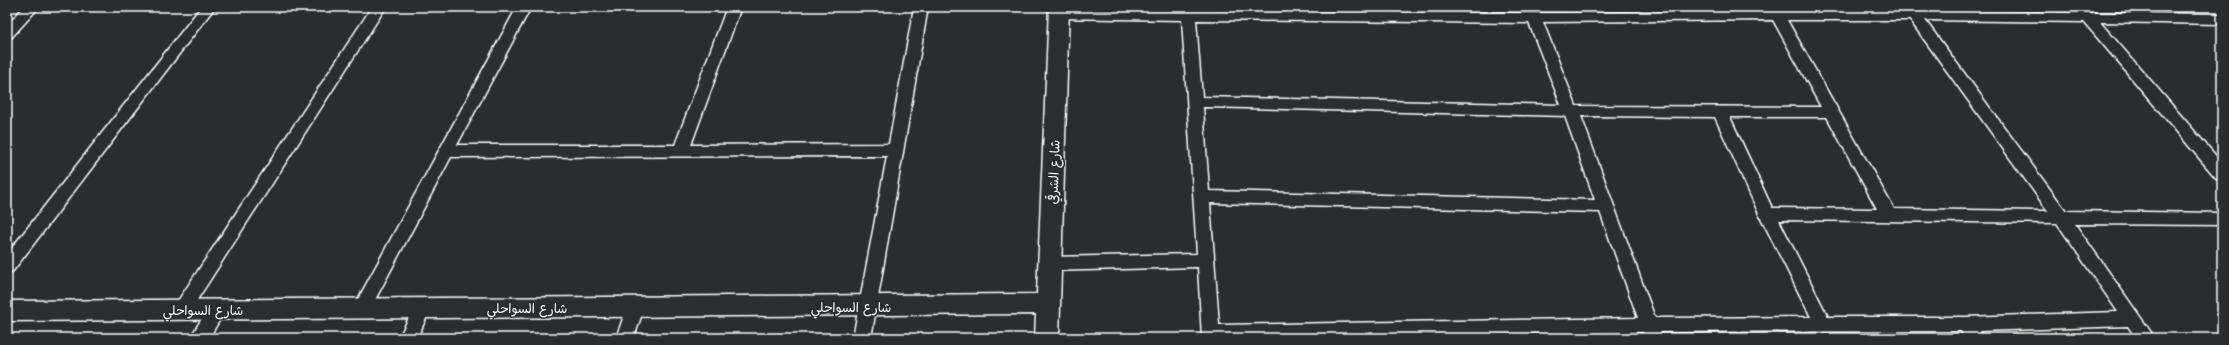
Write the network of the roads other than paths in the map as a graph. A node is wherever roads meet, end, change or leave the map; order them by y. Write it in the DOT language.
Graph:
graph roads {
  1 [pos="32,7"];
  2 [pos="208,7"];
  3 [pos="379,7"];
  4 [pos="524,7"];
  5 [pos="734,7"];
  6 [pos="921,7"];
  7 [pos="2113,7"];
  8 [pos="1059,11"];
  9 [pos="1843,11"];
  10 [pos="1325,12"];
  11 [pos="1450,12"];
  12 [pos="1584,12"];
  13 [pos="1189,15"];
  14 [pos="1778,16"];
  15 [pos="1914,16"];
  16 [pos="1534,18"];
  17 [pos="2088,19"];
  18 [pos="2122,19"];
  19 [pos="2222,19"];
  20 [pos="7,34"];
  21 [pos="1196,102"];
  22 [pos="1571,111"];
  23 [pos="1720,112"];
  24 [pos="1832,112"];
  25 [pos="681,150"];
  26 [pos="895,150"];
  27 [pos="448,151"];
  28 [pos="2222,174"];
  29 [pos="1202,197"];
  30 [pos="1605,206"];
  31 [pos="1767,214"];
  32 [pos="1889,215"];
  33 [pos="2062,218"];
  34 [pos="2222,220"];
  35 [pos="1206,260"];
  36 [pos="1049,264"];
  37 [pos="7,266"];
  38 [pos="1048,304"];
  39 [pos="867,306"];
  40 [pos="635,307"];
  41 [pos="362,308"];
  42 [pos="422,308"];
  43 [pos="217,309"];
  44 [pos="182,310"];
  45 [pos="7,311"];
  46 [pos="2132,319"];
  47 [pos="1823,324"];
  48 [pos="1652,331"];
  49 [pos="1970,331"];
  50 [pos="1211,335"];
  51 [pos="199,338"];
  52 [pos="408,338"];
  53 [pos="625,338"];
  54 [pos="862,338"];
  55 [pos="1047,338"];
  56 [pos="2146,338"];
  1 -- 20 [label="street"];
  2 -- 37 [label="street"];
  3 -- 44 [label="street"];
  4 -- 27 [label="street"];
  5 -- 25 [label="street"];
  6 -- 26 [label="street"];
  7 -- 18 [label="street"];
  8 -- 13 [label="street"];
  8 -- 36 [label="street, شارع الشرقي"];
  9 -- 14 [label="street"];
  9 -- 15 [label="street"];
  10 -- 11 [label="street"];
  10 -- 13 [label="street"];
  11 -- 16 [label="street"];
  12 -- 14 [label="street"];
  12 -- 16 [label="street"];
  13 -- 21 [label="street"];
  14 -- 24 [label="street"];
  15 -- 17 [label="street"];
  15 -- 33 [label="street"];
  16 -- 22 [label="street"];
  17 -- 18 [label="street"];
  17 -- 28 [label="street"];
  18 -- 19 [label="street"];
  21 -- 22 [label="street"];
  21 -- 29 [label="street"];
  22 -- 23 [label="street"];
  22 -- 30 [label="street"];
  23 -- 24 [label="street"];
  23 -- 31 [label="street"];
  24 -- 32 [label="street"];
  25 -- 26 [label="street"];
  25 -- 27 [label="street"];
  26 -- 39 [label="street"];
  27 -- 41 [label="street"];
  29 -- 30 [label="street"];
  29 -- 35 [label="street"];
  30 -- 48 [label="street"];
  31 -- 32 [label="street"];
  31 -- 47 [label="street"];
  32 -- 33 [label="street"];
  33 -- 34 [label="street"];
  33 -- 46 [label="street"];
  35 -- 36 [label="street"];
  35 -- 50 [label="street"];
  36 -- 38 [label="street, شارع الشرقي"];
  38 -- 39 [label="street, شارع السواحلي"];
  38 -- 55 [label="street, شارع الشرقي"];
  39 -- 40 [label="street, شارع السواحلي"];
  39 -- 54 [label="street"];
  40 -- 42 [label="street, شارع السواحلي"];
  40 -- 53 [label="street"];
  41 -- 42 [label="street, شارع السواحلي"];
  41 -- 43 [label="street, شارع السواحلي"];
  42 -- 52 [label="street"];
  43 -- 44 [label="street, شارع السواحلي"];
  43 -- 51 [label="street"];
  44 -- 45 [label="street, شارع السواحلي"];
  46 -- 49 [label="street"];
  46 -- 56 [label="street"];
  47 -- 48 [label="street"];
  47 -- 49 [label="street"];
  48 -- 50 [label="street"];
}
